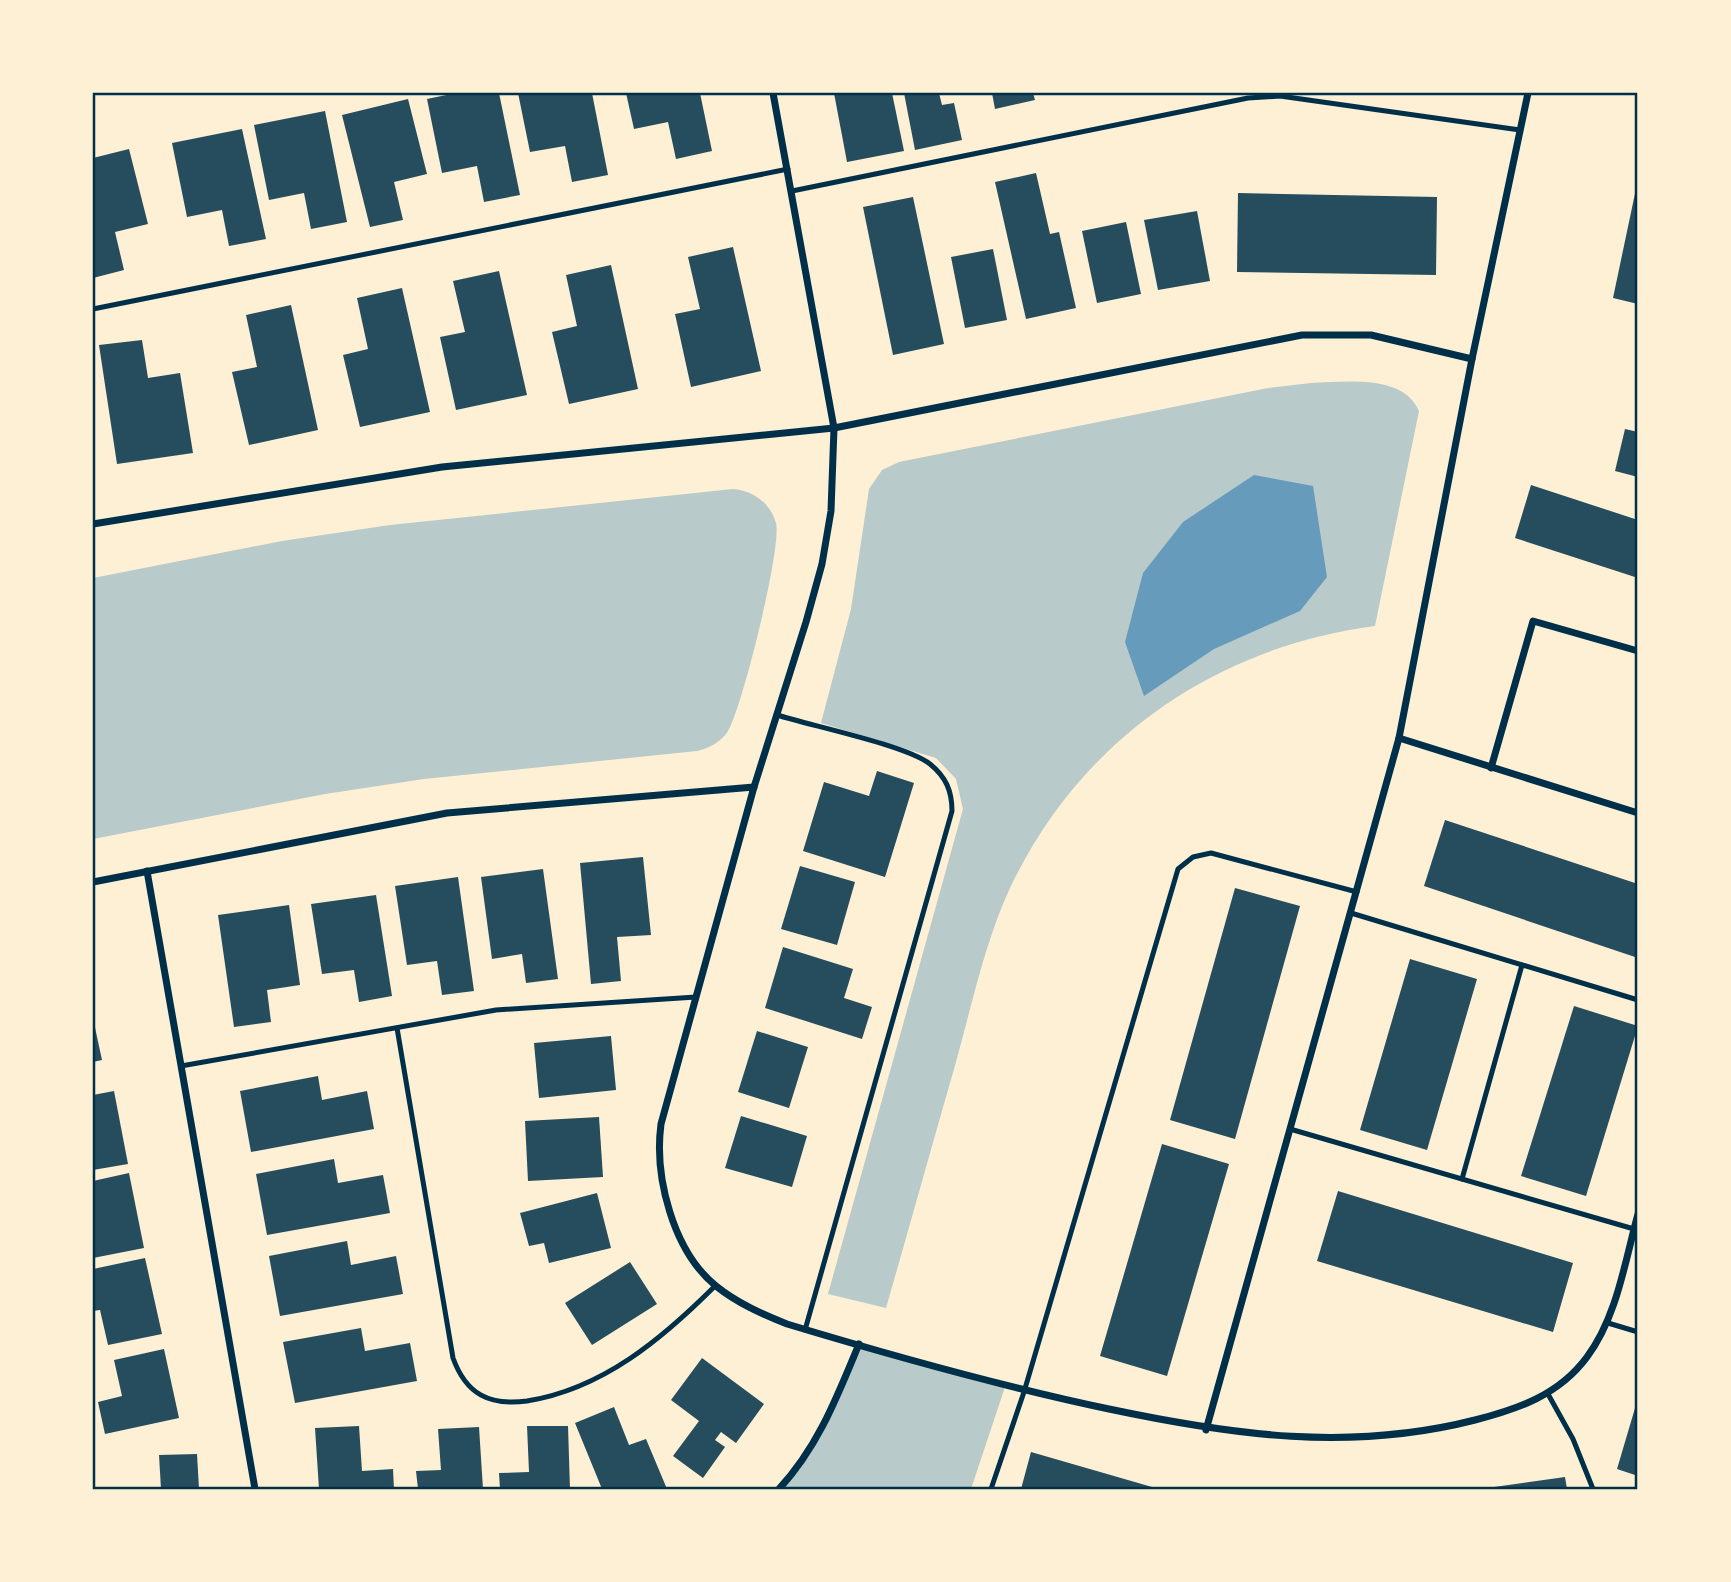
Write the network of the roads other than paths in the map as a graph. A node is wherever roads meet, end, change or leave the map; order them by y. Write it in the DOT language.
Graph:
graph roads {
  1 [pos="773,93"];
  2 [pos="1528,93"];
  3 [pos="1520,130"];
  4 [pos="788,169"];
  5 [pos="792,191"];
  6 [pos="93,309"];
  7 [pos="1472,359"];
  8 [pos="834,428"];
  9 [pos="93,524"];
  10 [pos="1638,651"];
  11 [pos="777,715"];
  12 [pos="1399,738"];
  13 [pos="1491,768"];
  14 [pos="754,787"];
  15 [pos="1638,813"];
  16 [pos="147,871"];
  17 [pos="93,881"];
  18 [pos="1357,892"];
  19 [pos="1351,914"];
  20 [pos="1522,965"];
  21 [pos="696,997"];
  22 [pos="1638,1000"];
  23 [pos="397,1028"];
  24 [pos="181,1066"];
  25 [pos="1290,1129"];
  26 [pos="1462,1179"];
  27 [pos="1638,1214"];
  28 [pos="1634,1229"];
  29 [pos="715,1286"];
  30 [pos="1608,1323"];
  31 [pos="805,1330"];
  32 [pos="1638,1332"];
  33 [pos="859,1344"];
  34 [pos="1024,1392"];
  35 [pos="1548,1394"];
  36 [pos="1206,1430"];
  37 [pos="256,1489"];
  38 [pos="779,1489"];
  39 [pos="991,1489"];
  40 [pos="1593,1489"];
  1 -- 4 [label="street"];
  2 -- 3 [label="street"];
  3 -- 5 [label="lane"];
  3 -- 7 [label="street"];
  4 -- 5 [label="street"];
  4 -- 6 [label="lane"];
  5 -- 8 [label="street"];
  7 -- 8 [label="street"];
  7 -- 12 [label="street"];
  8 -- 9 [label="street"];
  8 -- 11 [label="street"];
  10 -- 13 [label="street"];
  11 -- 14 [label="street"];
  11 -- 31 [label="lane"];
  12 -- 13 [label="street"];
  12 -- 18 [label="street"];
  13 -- 15 [label="street"];
  14 -- 16 [label="street"];
  14 -- 21 [label="street"];
  16 -- 17 [label="street"];
  16 -- 24 [label="street"];
  18 -- 19 [label="street"];
  18 -- 34 [label="lane"];
  19 -- 20 [label="lane"];
  19 -- 25 [label="street"];
  20 -- 22 [label="lane"];
  20 -- 26 [label="lane"];
  21 -- 23 [label="lane"];
  21 -- 29 [label="street"];
  23 -- 24 [label="lane"];
  23 -- 29 [label="lane"];
  24 -- 37 [label="street"];
  25 -- 26 [label="lane"];
  25 -- 36 [label="street"];
  26 -- 28 [label="lane"];
  27 -- 28 [label="street"];
  28 -- 30 [label="street"];
  29 -- 31 [label="street"];
  30 -- 32 [label="lane"];
  30 -- 35 [label="street"];
  31 -- 33 [label="street"];
  33 -- 34 [label="street"];
  33 -- 38 [label="street"];
  34 -- 36 [label="street"];
  34 -- 39 [label="lane"];
  35 -- 36 [label="street"];
  35 -- 40 [label="lane"];
}
